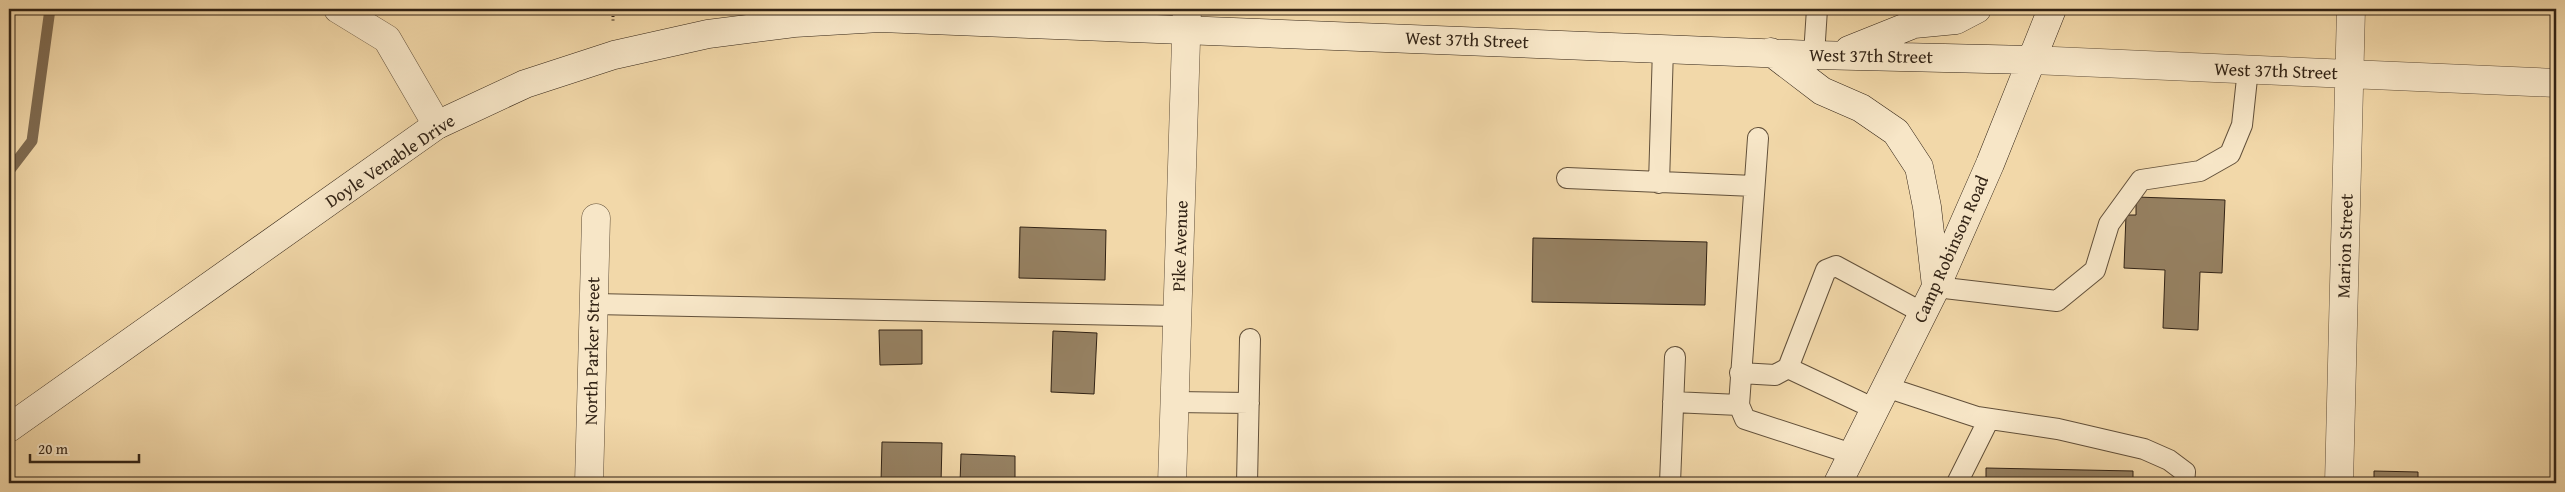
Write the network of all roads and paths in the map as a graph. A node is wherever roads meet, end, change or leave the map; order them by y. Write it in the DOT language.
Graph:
graph roads {
  1 [pos="338,9"];
  2 [pos="1817,9"];
  3 [pos="1977,9"];
  4 [pos="2052,9"];
  5 [pos="2351,9"];
  6 [pos="1186,19"];
  7 [pos="1663,48"];
  8 [pos="1771,52"];
  9 [pos="1827,55"];
  10 [pos="2031,60"];
  11 [pos="2248,70"];
  12 [pos="2349,74"];
  13 [pos="2556,83"];
  14 [pos="437,124"];
  15 [pos="1758,138"];
  16 [pos="1567,178"];
  17 [pos="1660,183"];
  18 [pos="1754,186"];
  19 [pos="596,218"];
  20 [pos="1936,287"];
  21 [pos="594,304"];
  22 [pos="1923,313"];
  23 [pos="1178,316"];
  24 [pos="1250,339"];
  25 [pos="1675,357"];
  26 [pos="1788,368"];
  27 [pos="1740,373"];
  28 [pos="1880,398"];
  29 [pos="1175,402"];
  30 [pos="1674,402"];
  31 [pos="1249,403"];
  32 [pos="1739,405"];
  33 [pos="1990,419"];
  34 [pos="9,428"];
  35 [pos="1852,454"];
  36 [pos="589,483"];
  37 [pos="1172,483"];
  38 [pos="1247,483"];
  39 [pos="1670,483"];
  40 [pos="1838,483"];
  41 [pos="1958,483"];
  42 [pos="2184,483"];
  43 [pos="2339,483"];
  1 -- 14 [label="main road"];
  2 -- 9 [label="lane"];
  3 -- 9 [label="main road"];
  4 -- 10 [label="main road, Camp Robinson Road"];
  5 -- 12 [label="main road, Marion Street"];
  6 -- 7 [label="main road, West 37th Street"];
  6 -- 14 [label="main road, Doyle Venable Drive"];
  6 -- 23 [label="main road, Pike Avenue"];
  7 -- 8 [label="main road, West 37th Street"];
  7 -- 17 [label="lane"];
  8 -- 9 [label="main road, West 37th Street"];
  8 -- 20 [label="main road"];
  9 -- 10 [label="main road, West 37th Street"];
  10 -- 11 [label="main road, West 37th Street"];
  10 -- 20 [label="main road, Camp Robinson Road"];
  11 -- 12 [label="main road, West 37th Street"];
  11 -- 20 [label="lane"];
  12 -- 13 [label="main road, West 37th Street"];
  12 -- 43 [label="main road, Marion Street"];
  14 -- 34 [label="main road, Doyle Venable Drive"];
  15 -- 18 [label="lane"];
  16 -- 17 [label="lane"];
  17 -- 18 [label="lane"];
  18 -- 27 [label="lane"];
  19 -- 21 [label="main road, North Parker Street"];
  20 -- 22 [label="main road, Camp Robinson Road"];
  21 -- 23 [label="lane"];
  21 -- 36 [label="main road, North Parker Street"];
  22 -- 26 [label="lane"];
  22 -- 28 [label="main road, Camp Robinson Road"];
  23 -- 29 [label="main road, Pike Avenue"];
  24 -- 31 [label="lane"];
  25 -- 30 [label="lane"];
  26 -- 27 [label="lane"];
  26 -- 28 [label="lane"];
  27 -- 32 [label="lane"];
  28 -- 33 [label="lane"];
  28 -- 35 [label="main road, Camp Robinson Road"];
  29 -- 31 [label="lane"];
  29 -- 37 [label="main road, Pike Avenue"];
  30 -- 32 [label="lane"];
  30 -- 39 [label="lane"];
  31 -- 38 [label="lane"];
  32 -- 35 [label="lane"];
  33 -- 41 [label="lane"];
  33 -- 42 [label="lane"];
  35 -- 40 [label="main road, Camp Robinson Road"];
}
